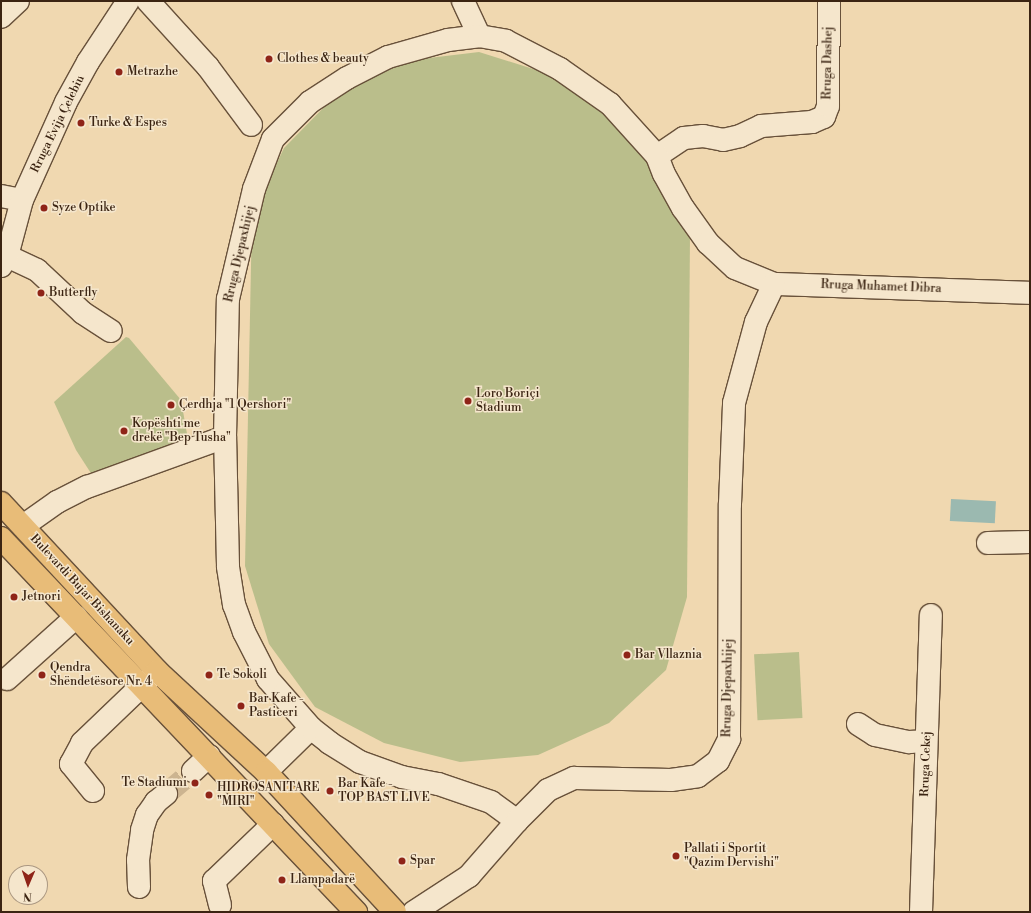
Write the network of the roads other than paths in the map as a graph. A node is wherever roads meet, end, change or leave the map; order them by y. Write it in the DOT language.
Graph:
graph roads {
  1 [pos="18,1"];
  2 [pos="132,1"];
  3 [pos="463,1"];
  4 [pos="829,1"];
  5 [pos="1,17"];
  6 [pos="479,36"];
  7 [pos="251,125"];
  8 [pos="657,156"];
  9 [pos="1,196"];
  10 [pos="22,200"];
  11 [pos="4,261"];
  12 [pos="735,268"];
  13 [pos="774,284"];
  14 [pos="1030,293"];
  15 [pos="111,330"];
  16 [pos="225,437"];
  17 [pos="1,503"];
  18 [pos="23,526"];
  19 [pos="1030,542"];
  20 [pos="988,543"];
  21 [pos="4,547"];
  22 [pos="931,615"];
  23 [pos="76,617"];
  24 [pos="157,671"];
  25 [pos="7,679"];
  26 [pos="141,687"];
  27 [pos="858,724"];
  28 [pos="311,728"];
  29 [pos="926,742"];
  30 [pos="209,756"];
  31 [pos="193,771"];
  32 [pos="266,772"];
  33 [pos="93,791"];
  34 [pos="166,794"];
  35 [pos="517,821"];
  36 [pos="274,824"];
  37 [pos="139,887"];
  38 [pos="220,905"];
  39 [pos="356,912"];
  40 [pos="395,912"];
  41 [pos="414,912"];
  42 [pos="921,912"];
  1 -- 5 [label="street"];
  2 -- 7 [label="street, Rruga Evija Çelebiu"];
  2 -- 10 [label="street, Rruga Evija Çelebiu"];
  3 -- 6 [label="street"];
  4 -- 8 [label="street, Rruga Dashej"];
  6 -- 8 [label="street, Rruga Djepaxhijej"];
  6 -- 16 [label="street, Rruga Djepaxhijej"];
  8 -- 12 [label="street, Rruga Djepaxhijej"];
  9 -- 10 [label="street"];
  10 -- 11 [label="street, Rruga Evija Çelebiu"];
  11 -- 15 [label="street, Rruga Evija Çelebiu"];
  12 -- 13 [label="street, Rruga Muhamet Dibra"];
  13 -- 14 [label="street, Rruga Muhamet Dibra"];
  13 -- 35 [label="street, Rruga Djepaxhijej"];
  16 -- 18 [label="street, Bulevardi Bujar Bishanaku"];
  16 -- 28 [label="street, Rruga Djepaxhijej"];
  17 -- 18 [label="main road, Bulevardi Bujar Bishanaku"];
  18 -- 24 [label="main road, Bulevardi Bujar Bishanaku"];
  19 -- 20 [label="street"];
  21 -- 23 [label="main road, Bulevardi Bujar Bishanaku"];
  22 -- 29 [label="street, Rruga Cekej"];
  23 -- 25 [label="street, Bulevardi Bujar Bishanaku"];
  23 -- 26 [label="main road, Bulevardi Bujar Bishanaku"];
  24 -- 26 [label="street"];
  24 -- 32 [label="main road, Bulevardi Bujar Bishanaku"];
  26 -- 30 [label="main road, Bulevardi Bujar Bishanaku"];
  26 -- 33 [label="street"];
  27 -- 29 [label="street"];
  28 -- 32 [label="street"];
  28 -- 35 [label="street"];
  29 -- 42 [label="street, Rruga Cekej"];
  30 -- 31 [label="street"];
  30 -- 36 [label="main road, Bulevardi Bujar Bishanaku"];
  32 -- 40 [label="main road, Bulevardi Bujar Bishanaku"];
  34 -- 37 [label="street"];
  35 -- 41 [label="street, Rruga Djepaxhijej"];
  36 -- 38 [label="street"];
  36 -- 39 [label="main road, Bulevardi Bujar Bishanaku"];
}
